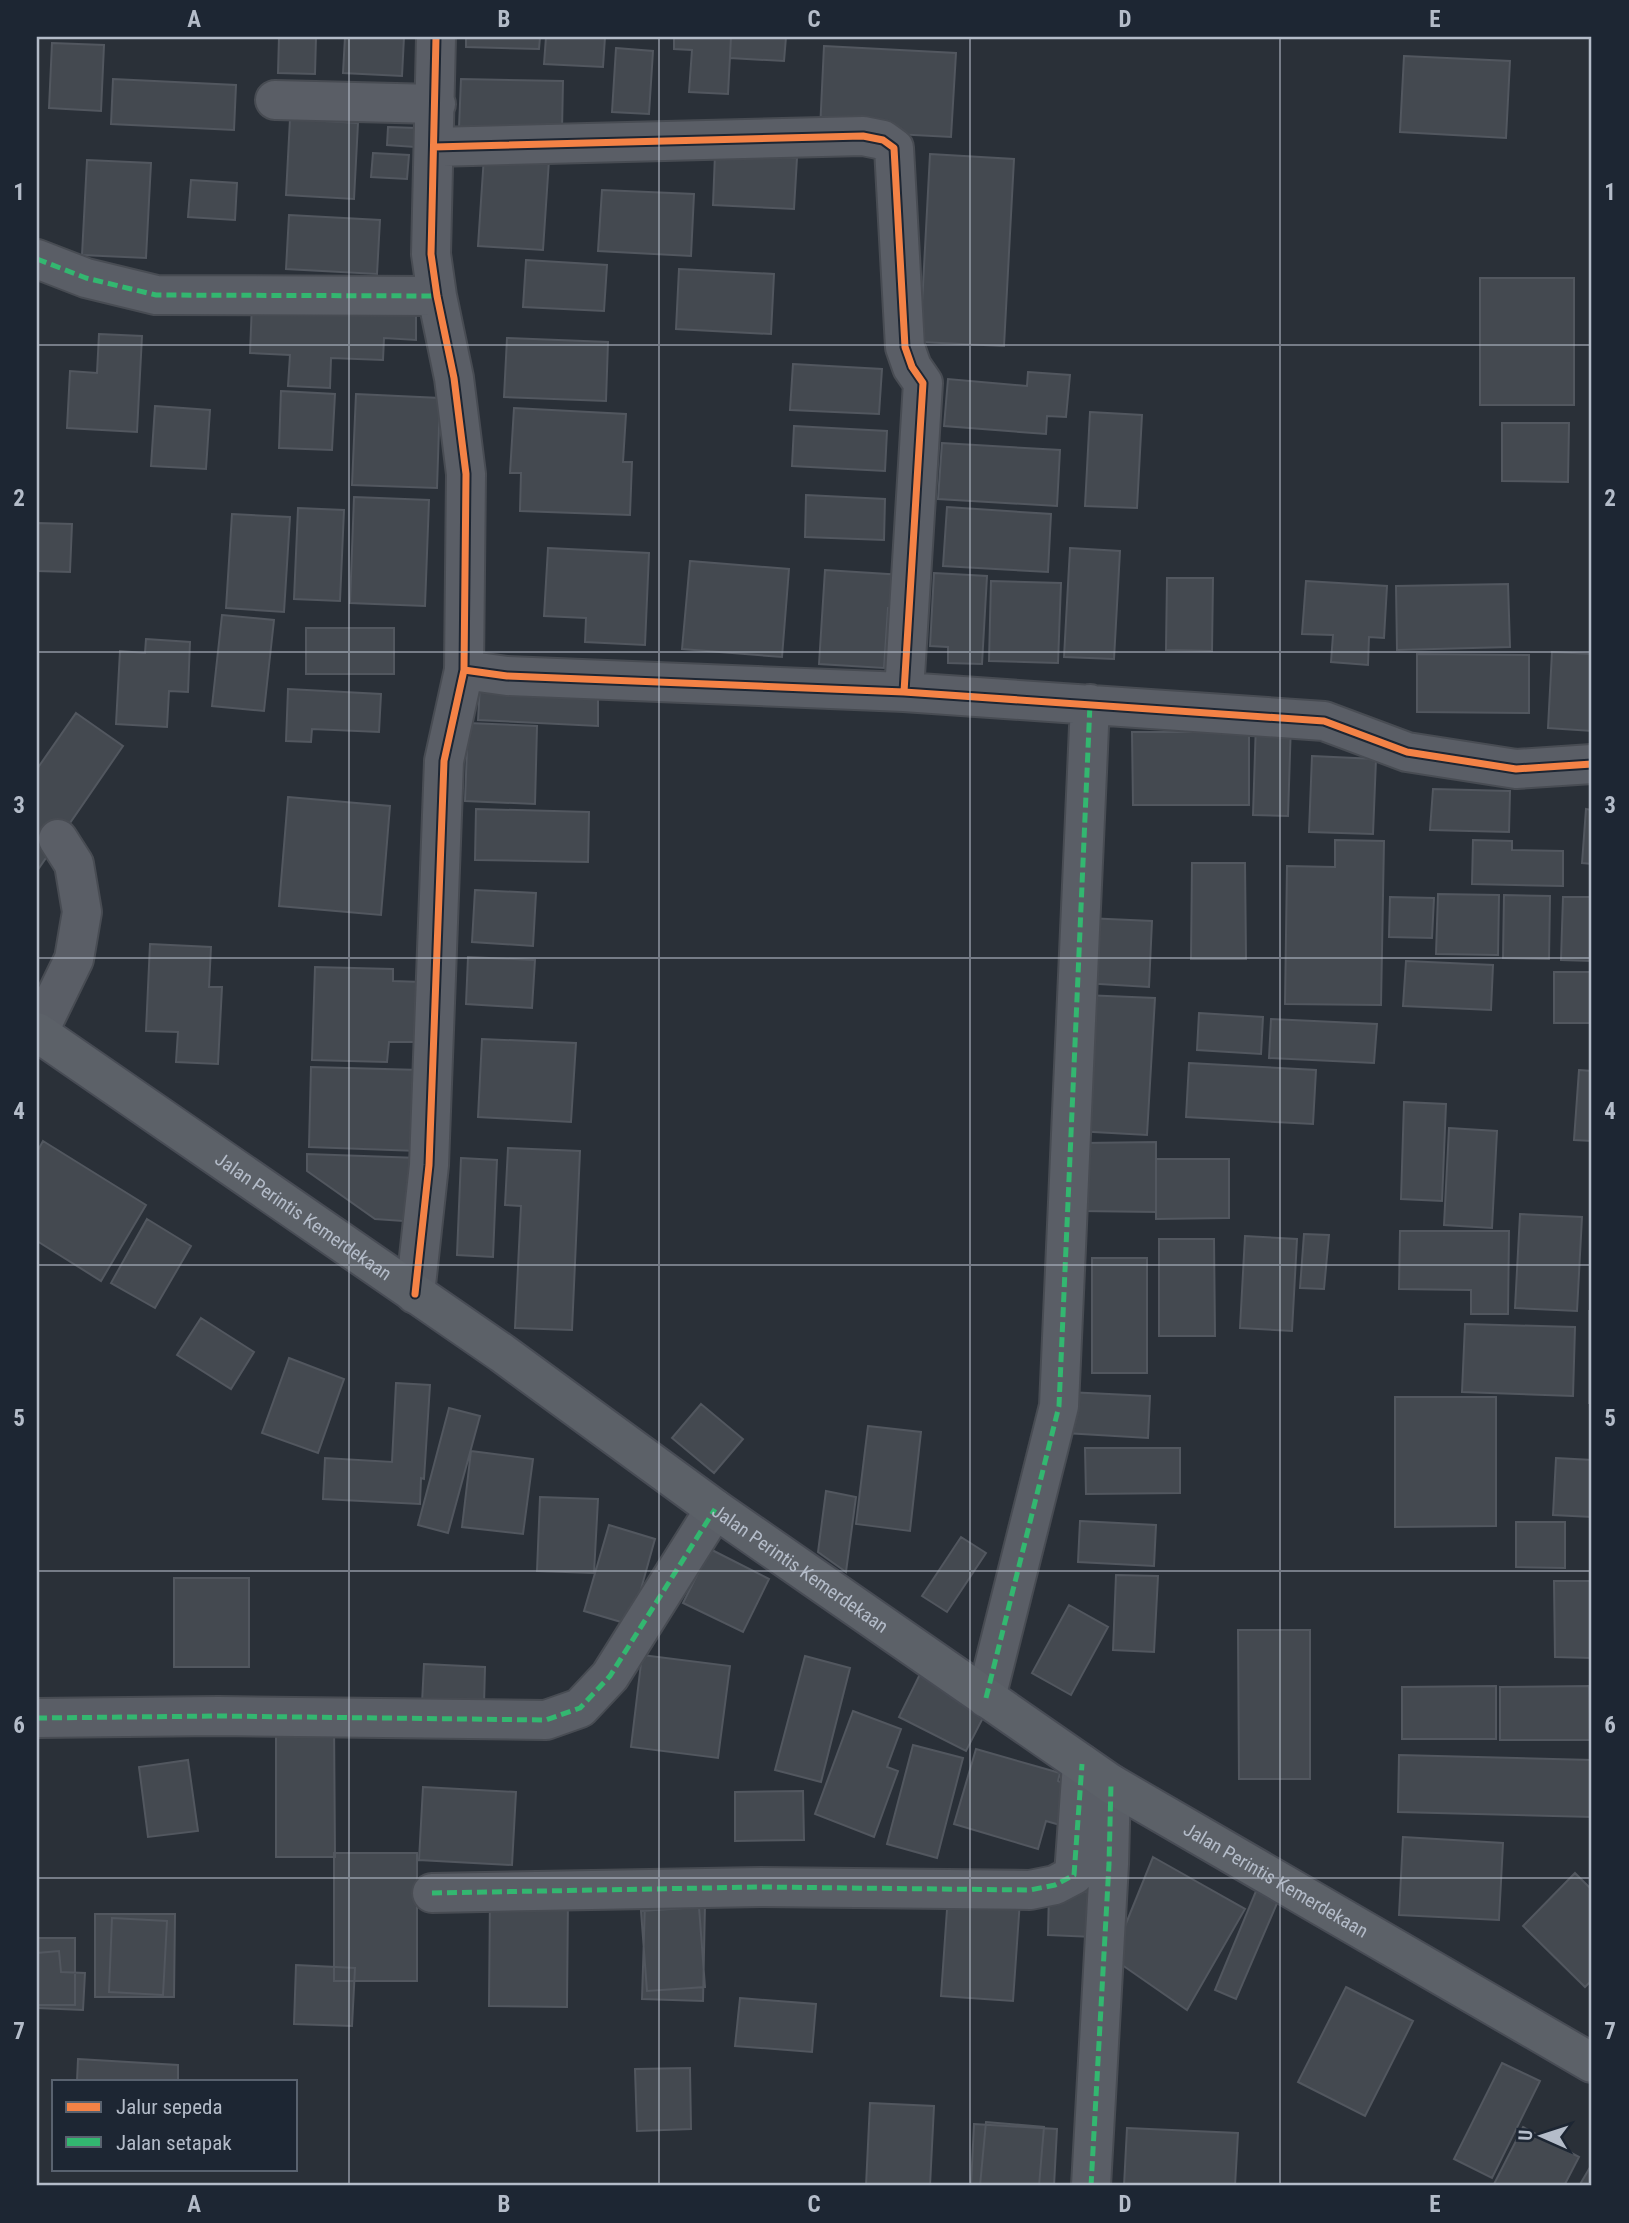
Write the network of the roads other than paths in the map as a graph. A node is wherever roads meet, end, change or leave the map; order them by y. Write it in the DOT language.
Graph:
graph roads {
  1 [pos="436,37"];
  2 [pos="275,100"];
  3 [pos="436,104"];
  4 [pos="434,147"];
  5 [pos="37,258"];
  6 [pos="437,296"];
  7 [pos="464,670"];
  8 [pos="904,692"];
  9 [pos="1090,704"];
  10 [pos="1592,764"];
  11 [pos="58,839"];
  12 [pos="37,1032"];
  13 [pos="415,1294"];
  14 [pos="715,1508"];
  15 [pos="986,1698"];
  16 [pos="37,1718"];
  17 [pos="1097,1774"];
  18 [pos="432,1893"];
  19 [pos="1592,2063"];
  20 [pos="1091,2186"];
  1 -- 3 [label="street"];
  2 -- 3 [label="street"];
  3 -- 4 [label="street"];
  4 -- 6 [label="street"];
  4 -- 8 [label="street"];
  5 -- 6 [label="street"];
  6 -- 7 [label="street"];
  7 -- 8 [label="street"];
  7 -- 13 [label="street"];
  8 -- 9 [label="street"];
  9 -- 10 [label="street"];
  9 -- 15 [label="street"];
  11 -- 12 [label="street"];
  12 -- 13 [label="main road, Jalan Perintis Kemerdekaan"];
  13 -- 14 [label="main road, Jalan Perintis Kemerdekaan"];
  14 -- 15 [label="main road, Jalan Perintis Kemerdekaan"];
  14 -- 16 [label="street"];
  15 -- 17 [label="main road, Jalan Perintis Kemerdekaan"];
  17 -- 18 [label="street"];
  17 -- 19 [label="main road, Jalan Perintis Kemerdekaan"];
  17 -- 20 [label="street"];
}
